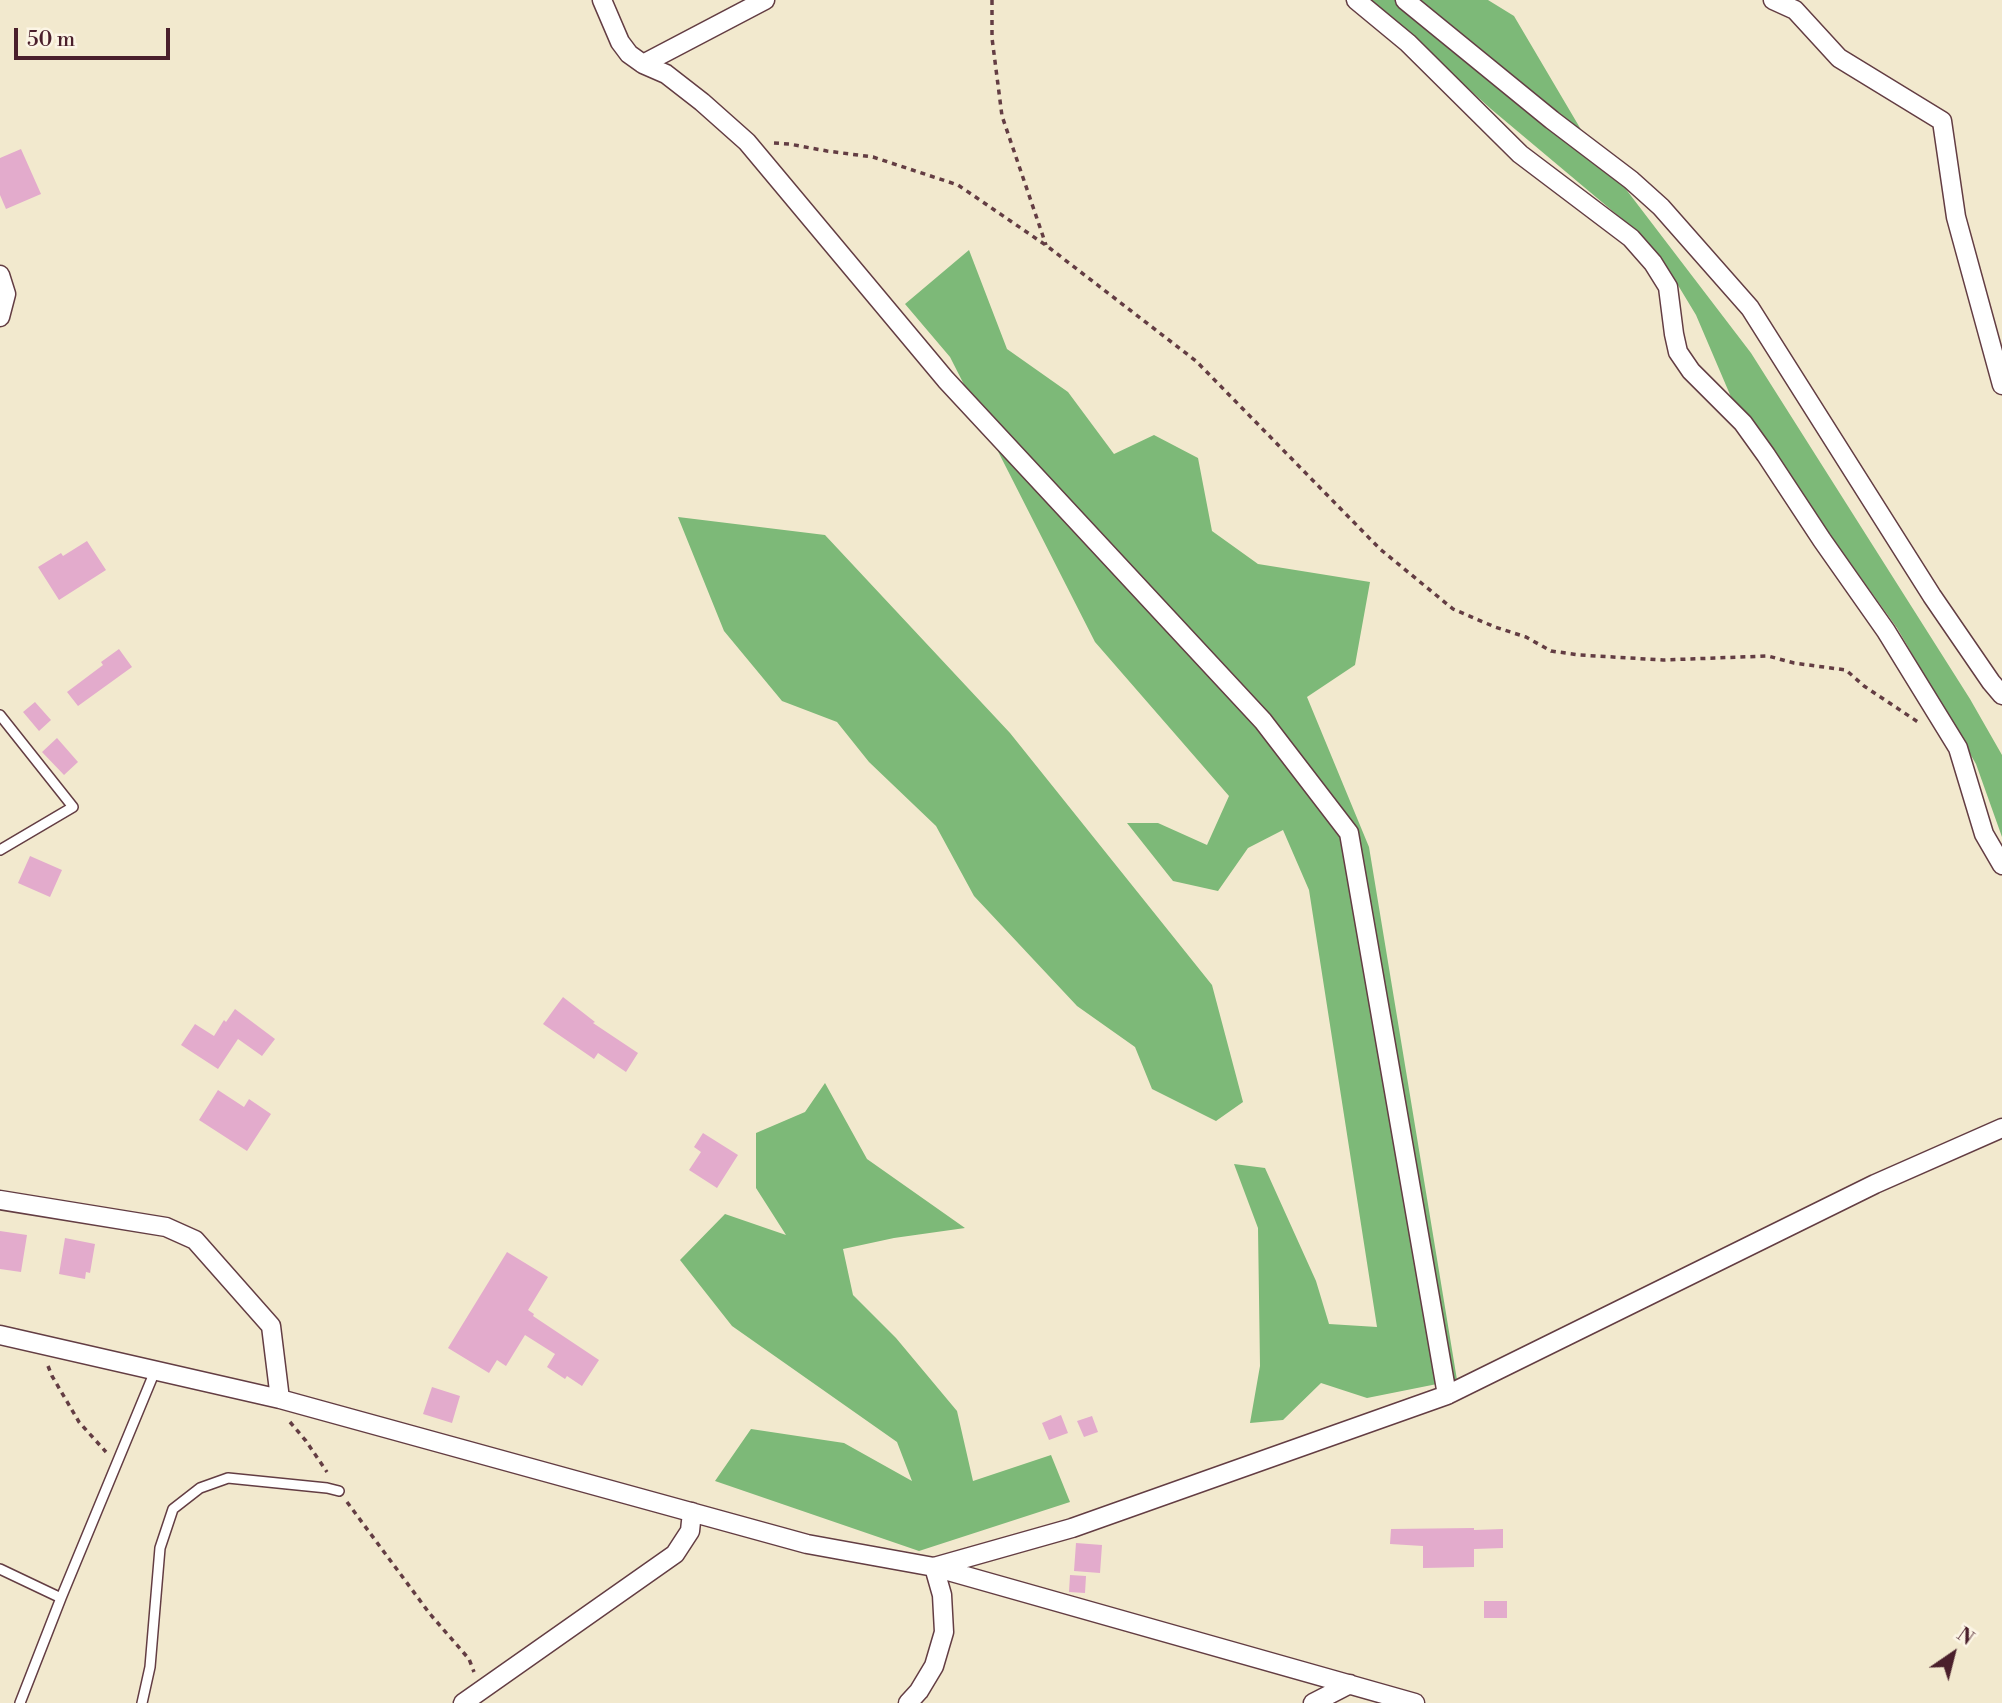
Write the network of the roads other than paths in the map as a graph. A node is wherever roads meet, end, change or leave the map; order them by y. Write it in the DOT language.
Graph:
graph roads {
  1 [pos="602,0"];
  2 [pos="765,0"];
  3 [pos="1356,0"];
  4 [pos="1405,0"];
  5 [pos="1773,0"];
  6 [pos="643,64"];
  7 [pos="0,275"];
  8 [pos="0,317"];
  9 [pos="2002,385"];
  10 [pos="2002,695"];
  11 [pos="0,715"];
  12 [pos="0,849"];
  13 [pos="2002,865"];
  14 [pos="2002,1128"];
  15 [pos="0,1200"];
  16 [pos="0,1335"];
  17 [pos="155,1370"];
  18 [pos="1447,1395"];
  19 [pos="280,1399"];
  20 [pos="339,1491"];
  21 [pos="692,1512"];
  22 [pos="934,1567"];
  23 [pos="0,1569"];
  24 [pos="61,1598"];
  25 [pos="1350,1684"];
  26 [pos="20,1703"];
  27 [pos="142,1703"];
  28 [pos="463,1703"];
  29 [pos="908,1703"];
  30 [pos="1313,1703"];
  31 [pos="1415,1703"];
  1 -- 6 [label="street"];
  2 -- 6 [label="street"];
  3 -- 13 [label="street"];
  4 -- 10 [label="street"];
  5 -- 9 [label="street"];
  6 -- 18 [label="street"];
  7 -- 8 [label="street"];
  11 -- 12 [label="lane"];
  14 -- 18 [label="street"];
  15 -- 19 [label="street"];
  16 -- 17 [label="street"];
  17 -- 19 [label="street"];
  17 -- 24 [label="lane"];
  18 -- 22 [label="street"];
  19 -- 21 [label="street"];
  20 -- 27 [label="lane"];
  21 -- 22 [label="street"];
  21 -- 28 [label="street"];
  22 -- 25 [label="street"];
  22 -- 29 [label="street"];
  23 -- 24 [label="lane"];
  24 -- 26 [label="lane"];
  25 -- 30 [label="street"];
  25 -- 31 [label="street"];
}
